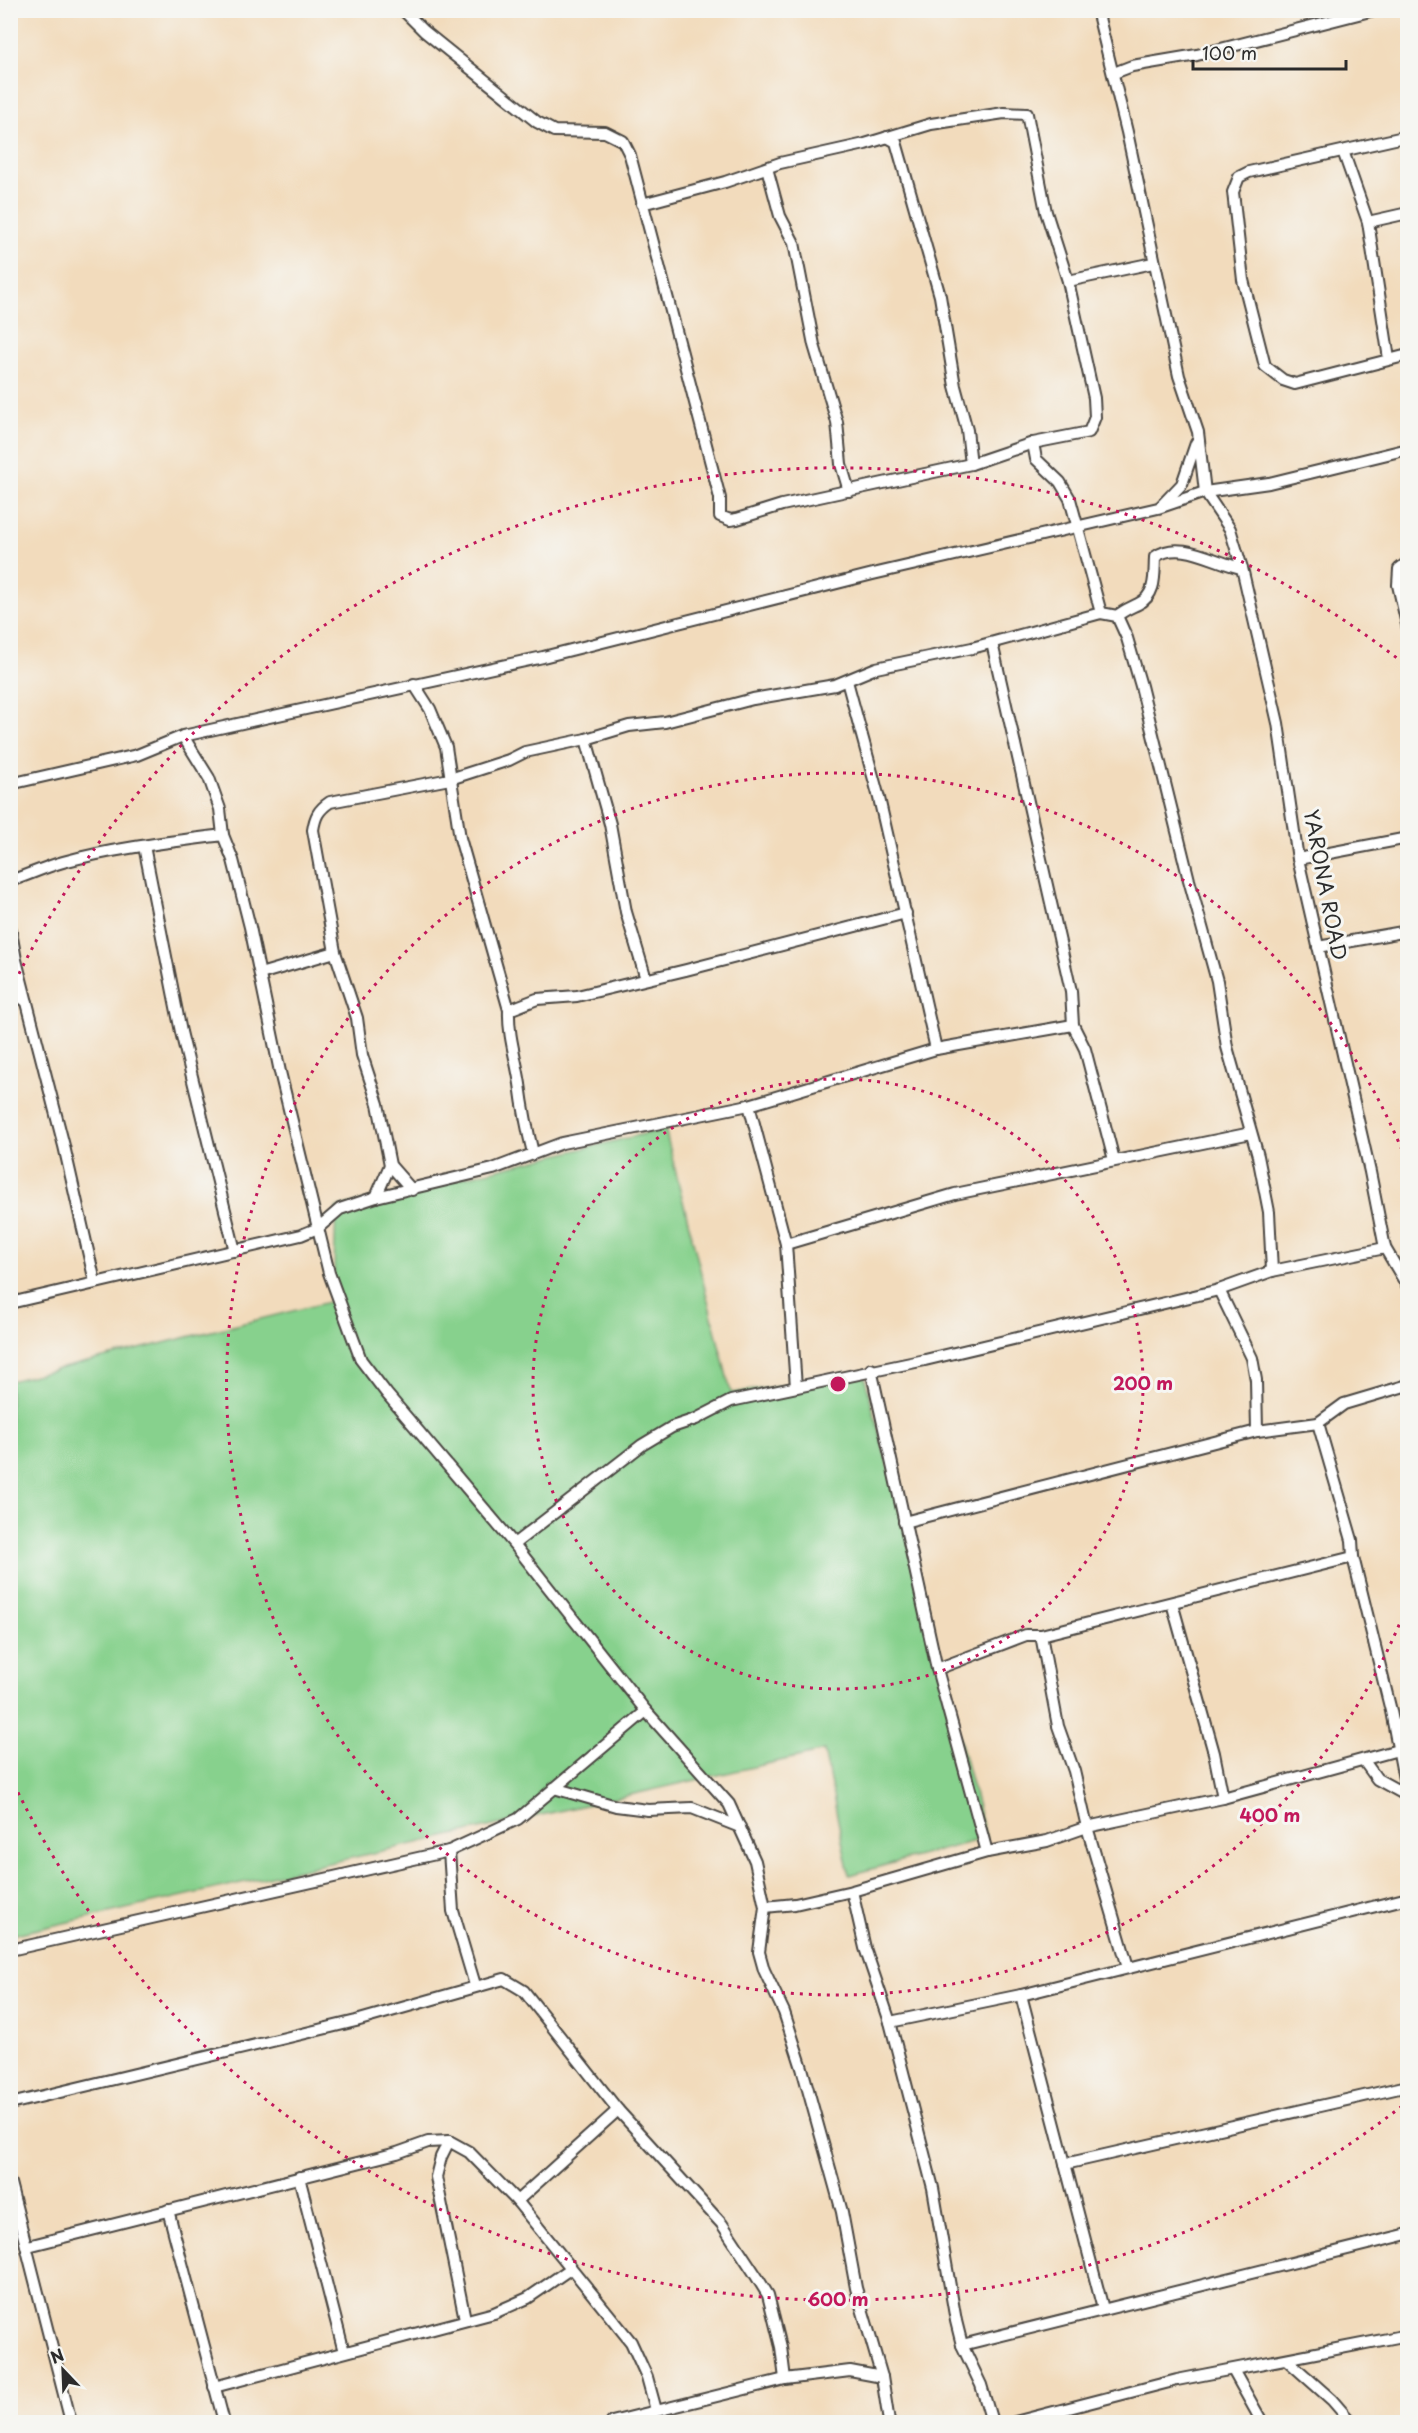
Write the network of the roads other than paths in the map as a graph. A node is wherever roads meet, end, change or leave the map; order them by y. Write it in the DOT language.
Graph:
graph roads {
  1 [pos="404,10"];
  2 [pos="1097,10"];
  3 [pos="1367,11"];
  4 [pos="1114,73"];
  5 [pos="1407,136"];
  6 [pos="887,137"];
  7 [pos="1343,151"];
  8 [pos="767,168"];
  9 [pos="642,204"];
  10 [pos="1407,213"];
  11 [pos="1368,222"];
  12 [pos="1154,263"];
  13 [pos="1068,281"];
  14 [pos="1407,355"];
  15 [pos="1389,359"];
  16 [pos="1198,432"];
  17 [pos="1033,443"];
  18 [pos="1407,449"];
  19 [pos="970,464"];
  20 [pos="849,491"];
  21 [pos="1205,492"];
  22 [pos="1158,508"];
  23 [pos="1077,527"];
  24 [pos="1407,562"];
  25 [pos="1242,568"];
  26 [pos="1101,613"];
  27 [pos="1117,615"];
  28 [pos="1407,629"];
  29 [pos="992,643"];
  30 [pos="847,681"];
  31 [pos="414,684"];
  32 [pos="183,736"];
  33 [pos="586,739"];
  34 [pos="450,779"];
  35 [pos="10,784"];
  36 [pos="223,835"];
  37 [pos="1407,838"];
  38 [pos="144,846"];
  39 [pos="1298,859"];
  40 [pos="10,880"];
  41 [pos="906,913"];
  42 [pos="10,926"];
  43 [pos="1407,931"];
  44 [pos="1318,947"];
  45 [pos="335,952"];
  46 [pos="13,964"];
  47 [pos="260,974"];
  48 [pos="646,979"];
  49 [pos="10,990"];
  50 [pos="27,1002"];
  51 [pos="508,1010"];
  52 [pos="1073,1025"];
  53 [pos="936,1049"];
  54 [pos="749,1105"];
  55 [pos="1251,1133"];
  56 [pos="533,1153"];
  57 [pos="1114,1160"];
  58 [pos="390,1165"];
  59 [pos="412,1190"];
  60 [pos="376,1197"];
  61 [pos="318,1228"];
  62 [pos="786,1244"];
  63 [pos="1385,1248"];
  64 [pos="235,1251"];
  65 [pos="1272,1271"];
  66 [pos="95,1282"];
  67 [pos="1407,1287"];
  68 [pos="1219,1290"];
  69 [pos="10,1303"];
  70 [pos="871,1369"];
  71 [pos="1407,1385"];
  72 [pos="796,1387"];
  73 [pos="1318,1424"];
  74 [pos="1257,1431"];
  75 [pos="904,1522"];
  76 [pos="514,1544"];
  77 [pos="1353,1557"];
  78 [pos="1173,1604"];
  79 [pos="1041,1635"];
  80 [pos="937,1669"];
  81 [pos="646,1711"];
  82 [pos="1398,1750"];
  83 [pos="1364,1761"];
  84 [pos="554,1788"];
  85 [pos="1407,1797"];
  86 [pos="1223,1798"];
  87 [pos="740,1827"];
  88 [pos="1087,1827"];
  89 [pos="449,1851"];
  90 [pos="987,1852"];
  91 [pos="430,1858"];
  92 [pos="449,1875"];
  93 [pos="852,1891"];
  94 [pos="1407,1898"];
  95 [pos="765,1907"];
  96 [pos="10,1950"];
  97 [pos="1128,1967"];
  98 [pos="475,1985"];
  99 [pos="1021,1995"];
  100 [pos="890,2022"];
  101 [pos="1407,2085"];
  102 [pos="10,2104"];
  103 [pos="618,2110"];
  104 [pos="449,2141"];
  105 [pos="1065,2164"];
  106 [pos="299,2178"];
  107 [pos="10,2183"];
  108 [pos="517,2201"];
  109 [pos="168,2210"];
  110 [pos="1407,2234"];
  111 [pos="28,2246"];
  112 [pos="570,2269"];
  113 [pos="1103,2309"];
  114 [pos="465,2319"];
  115 [pos="1407,2336"];
  116 [pos="962,2345"];
  117 [pos="344,2352"];
  118 [pos="1287,2360"];
  119 [pos="1233,2370"];
  120 [pos="882,2376"];
  121 [pos="785,2379"];
  122 [pos="214,2387"];
  123 [pos="656,2410"];
  124 [pos="71,2422"];
  125 [pos="224,2422"];
  126 [pos="612,2422"];
  127 [pos="889,2422"];
  128 [pos="992,2422"];
  129 [pos="1015,2422"];
  130 [pos="1262,2422"];
  131 [pos="1351,2422"];
  1 -- 9 [label="street"];
  2 -- 4 [label="street"];
  3 -- 4 [label="street"];
  4 -- 12 [label="street"];
  5 -- 7 [label="street"];
  6 -- 8 [label="street"];
  6 -- 13 [label="street"];
  6 -- 19 [label="street"];
  7 -- 11 [label="street"];
  7 -- 15 [label="street"];
  8 -- 9 [label="street"];
  8 -- 20 [label="street"];
  9 -- 20 [label="street"];
  10 -- 11 [label="street"];
  11 -- 15 [label="street"];
  12 -- 13 [label="street"];
  12 -- 16 [label="street"];
  13 -- 17 [label="street"];
  14 -- 15 [label="street"];
  16 -- 21 [label="street"];
  16 -- 22 [label="street"];
  17 -- 19 [label="street"];
  17 -- 23 [label="street"];
  18 -- 21 [label="street"];
  19 -- 20 [label="street"];
  21 -- 22 [label="street"];
  21 -- 25 [label="street, YARONA ROAD"];
  22 -- 23 [label="street"];
  23 -- 26 [label="street"];
  23 -- 31 [label="street"];
  24 -- 28 [label="street"];
  25 -- 27 [label="street"];
  25 -- 39 [label="street, YARONA ROAD"];
  26 -- 27 [label="street"];
  26 -- 29 [label="street"];
  27 -- 55 [label="street"];
  29 -- 30 [label="street"];
  29 -- 52 [label="street"];
  30 -- 33 [label="street"];
  30 -- 41 [label="street"];
  31 -- 32 [label="street"];
  31 -- 34 [label="street"];
  32 -- 35 [label="street"];
  32 -- 36 [label="street"];
  33 -- 34 [label="street"];
  33 -- 48 [label="street"];
  34 -- 45 [label="street"];
  34 -- 51 [label="street"];
  36 -- 38 [label="street"];
  36 -- 47 [label="street"];
  37 -- 39 [label="street"];
  38 -- 40 [label="street"];
  38 -- 64 [label="street"];
  39 -- 44 [label="street, YARONA ROAD"];
  41 -- 48 [label="street"];
  41 -- 53 [label="street"];
  42 -- 46 [label="street"];
  43 -- 44 [label="street"];
  44 -- 63 [label="street, YARONA ROAD"];
  45 -- 47 [label="street"];
  45 -- 58 [label="street"];
  46 -- 50 [label="street"];
  47 -- 61 [label="street"];
  48 -- 51 [label="street"];
  49 -- 50 [label="street"];
  50 -- 66 [label="street"];
  51 -- 56 [label="street"];
  52 -- 53 [label="street"];
  52 -- 57 [label="street"];
  53 -- 54 [label="street"];
  54 -- 56 [label="street"];
  54 -- 62 [label="street"];
  55 -- 57 [label="street"];
  55 -- 65 [label="street"];
  56 -- 59 [label="street"];
  57 -- 62 [label="street"];
  58 -- 59 [label="street"];
  58 -- 60 [label="street"];
  59 -- 60 [label="street"];
  60 -- 61 [label="street"];
  61 -- 64 [label="street"];
  61 -- 76 [label="street"];
  62 -- 72 [label="street"];
  63 -- 65 [label="street"];
  63 -- 67 [label="street, YARONA ROAD"];
  64 -- 66 [label="street"];
  65 -- 68 [label="street"];
  66 -- 69 [label="street"];
  68 -- 70 [label="street"];
  68 -- 74 [label="street"];
  70 -- 72 [label="street"];
  70 -- 75 [label="street"];
  71 -- 73 [label="street"];
  72 -- 76 [label="street"];
  73 -- 74 [label="street"];
  73 -- 77 [label="street"];
  74 -- 75 [label="street"];
  75 -- 80 [label="street"];
  76 -- 81 [label="street"];
  77 -- 78 [label="street"];
  77 -- 82 [label="street"];
  78 -- 79 [label="street"];
  78 -- 86 [label="street"];
  79 -- 80 [label="street"];
  79 -- 88 [label="street"];
  80 -- 90 [label="street"];
  81 -- 84 [label="street"];
  81 -- 87 [label="street"];
  82 -- 83 [label="street"];
  82 -- 85 [label="street"];
  83 -- 85 [label="street"];
  83 -- 86 [label="street"];
  84 -- 87 [label="street"];
  84 -- 89 [label="street"];
  86 -- 88 [label="street"];
  87 -- 95 [label="street"];
  88 -- 90 [label="street"];
  88 -- 97 [label="street"];
  89 -- 91 [label="street"];
  89 -- 92 [label="street"];
  90 -- 93 [label="street"];
  91 -- 92 [label="street"];
  91 -- 96 [label="street"];
  92 -- 98 [label="street"];
  93 -- 95 [label="street"];
  93 -- 100 [label="street"];
  94 -- 97 [label="street"];
  95 -- 120 [label="street"];
  97 -- 99 [label="street"];
  98 -- 102 [label="street"];
  98 -- 103 [label="street"];
  99 -- 100 [label="street"];
  99 -- 105 [label="street"];
  100 -- 116 [label="street"];
  101 -- 105 [label="street"];
  103 -- 108 [label="street"];
  103 -- 121 [label="street"];
  104 -- 106 [label="street"];
  104 -- 108 [label="street"];
  104 -- 114 [label="street"];
  105 -- 113 [label="street"];
  106 -- 109 [label="street"];
  106 -- 117 [label="street"];
  107 -- 111 [label="street"];
  108 -- 112 [label="street"];
  109 -- 111 [label="street"];
  109 -- 122 [label="street"];
  110 -- 113 [label="street"];
  111 -- 124 [label="street"];
  112 -- 114 [label="street"];
  112 -- 123 [label="street"];
  113 -- 116 [label="street"];
  114 -- 117 [label="street"];
  115 -- 118 [label="street"];
  116 -- 128 [label="street"];
  117 -- 122 [label="street"];
  118 -- 119 [label="street"];
  118 -- 131 [label="street"];
  119 -- 129 [label="street"];
  119 -- 130 [label="street"];
  120 -- 121 [label="street"];
  120 -- 127 [label="street"];
  121 -- 123 [label="street"];
  122 -- 125 [label="street"];
  123 -- 126 [label="street"];
}
